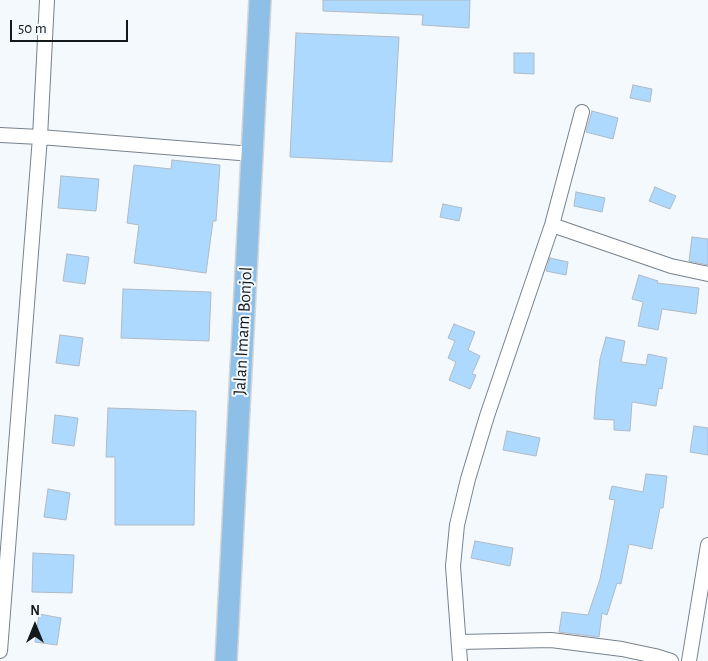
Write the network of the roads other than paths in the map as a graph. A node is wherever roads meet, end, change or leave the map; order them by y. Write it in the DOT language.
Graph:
graph roads {
  1 [pos="47,0"];
  2 [pos="260,0"];
  3 [pos="582,112"];
  4 [pos="0,135"];
  5 [pos="40,137"];
  6 [pos="252,154"];
  7 [pos="552,225"];
  8 [pos="708,274"];
  9 [pos="5,506"];
  10 [pos="708,545"];
  11 [pos="459,642"];
  12 [pos="0,651"];
  13 [pos="226,661"];
  14 [pos="460,661"];
  15 [pos="671,661"];
  16 [pos="689,661"];
  1 -- 5 [label="street"];
  2 -- 6 [label="main road, Jalan Imam Bonjol"];
  3 -- 7 [label="street"];
  4 -- 5 [label="street"];
  5 -- 6 [label="street"];
  5 -- 9 [label="street"];
  6 -- 13 [label="main road, Jalan Imam Bonjol"];
  7 -- 8 [label="street"];
  7 -- 11 [label="street"];
  9 -- 12 [label="street"];
  10 -- 16 [label="street"];
  11 -- 14 [label="street"];
  11 -- 15 [label="street"];
}
